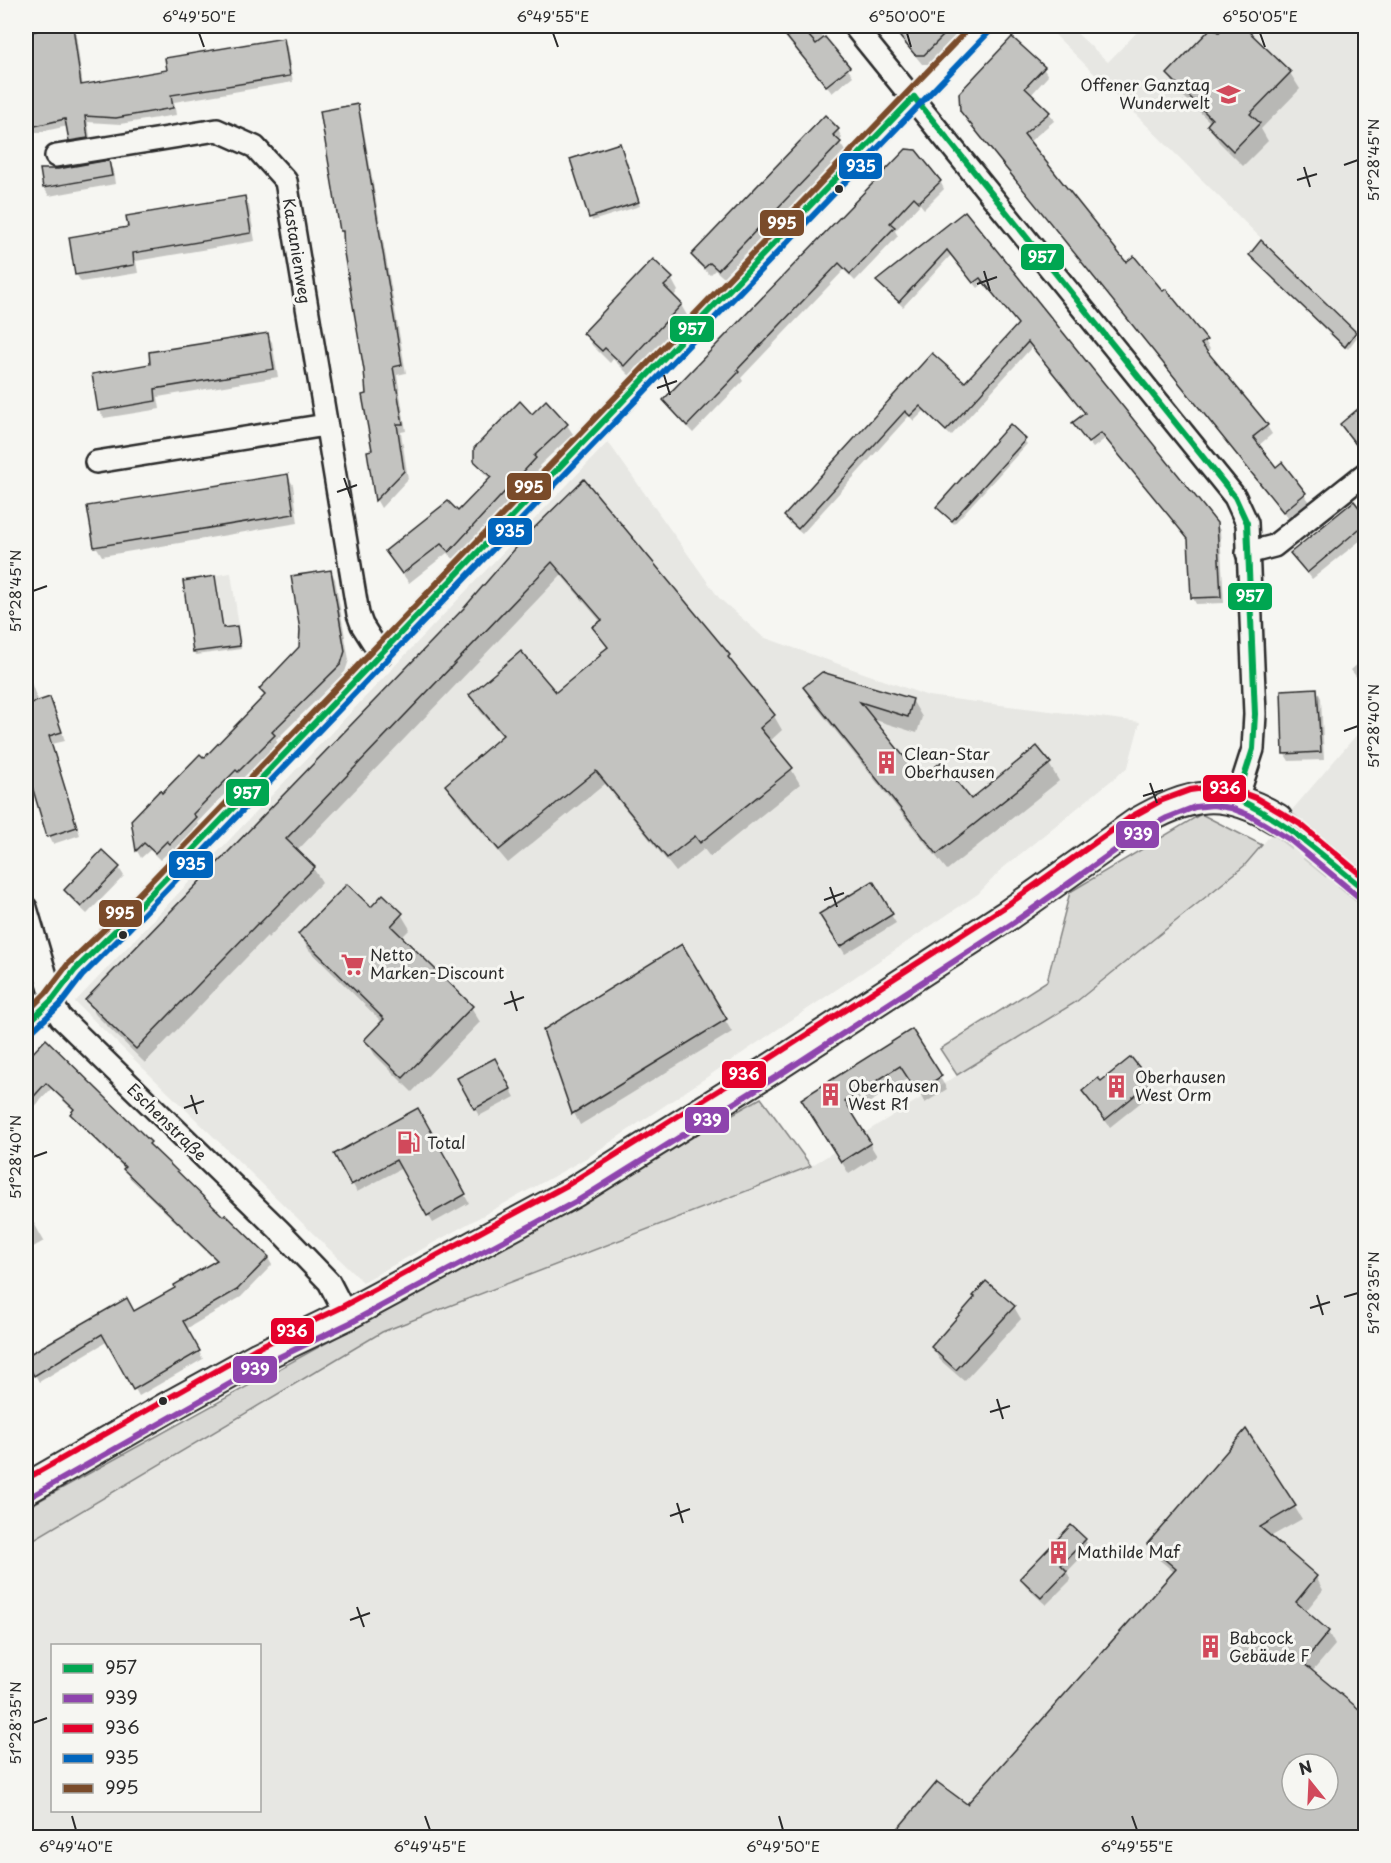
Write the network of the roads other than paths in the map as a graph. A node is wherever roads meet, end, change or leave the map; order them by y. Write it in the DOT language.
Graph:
graph roads {
  1 [pos="854,26"];
  2 [pos="983,26"];
  3 [pos="914,97"];
  4 [pos="56,156"];
  5 [pos="326,425"];
  6 [pos="96,462"];
  7 [pos="1365,473"];
  8 [pos="1247,553"];
  9 [pos="381,655"];
  10 [pos="1237,799"];
  11 [pos="1277,819"];
  12 [pos="26,908"];
  13 [pos="53,999"];
  14 [pos="26,1025"];
  15 [pos="346,1315"];
  16 [pos="26,1489"];
  1 -- 3 [label="street"];
  2 -- 3 [label="street"];
  3 -- 8 [label="street"];
  3 -- 9 [label="street"];
  4 -- 5 [label="street, Kastanienweg"];
  5 -- 6 [label="street"];
  5 -- 9 [label="street, Kastanienweg"];
  7 -- 8 [label="street"];
  8 -- 10 [label="street"];
  9 -- 13 [label="street"];
  10 -- 11 [label="main road"];
  10 -- 15 [label="main road"];
  12 -- 13 [label="street, Eschenstraße"];
  13 -- 14 [label="street"];
  13 -- 15 [label="street, Eschenstraße"];
  15 -- 16 [label="main road"];
}
